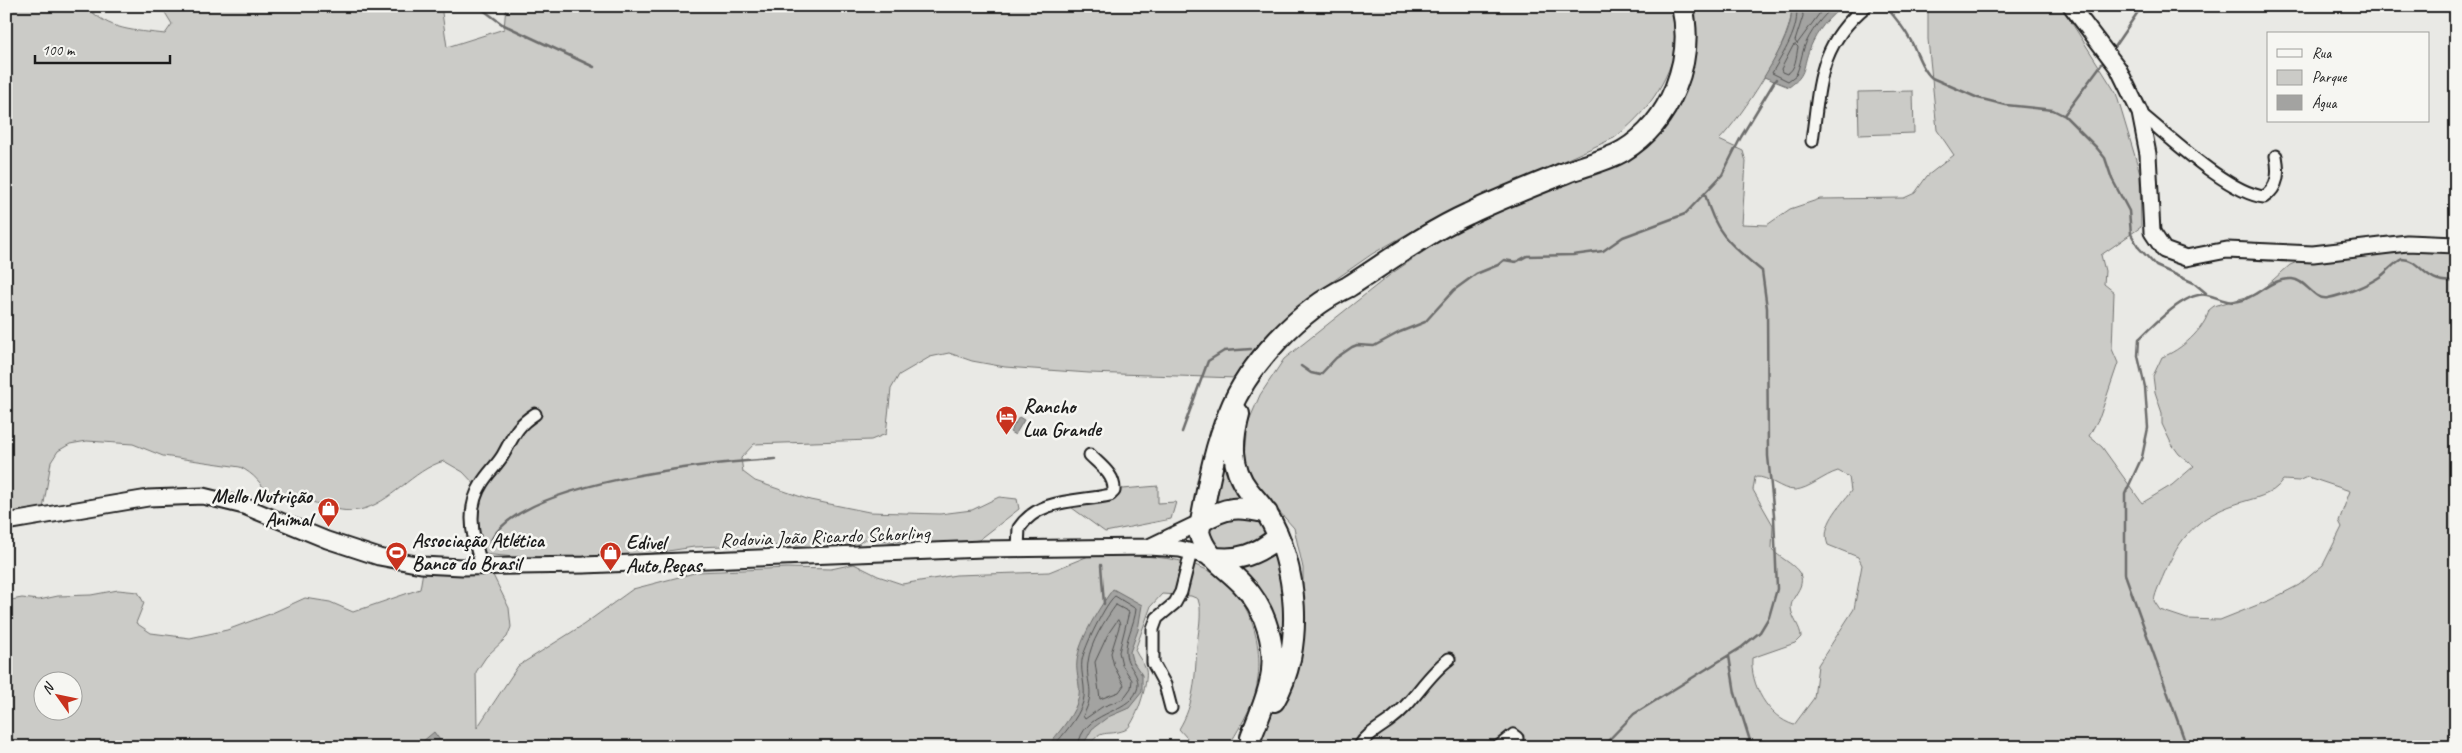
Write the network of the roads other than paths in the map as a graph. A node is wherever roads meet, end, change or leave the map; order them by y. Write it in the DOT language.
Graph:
graph roads {
  1 [pos="1682,6"];
  2 [pos="1866,6"];
  3 [pos="2071,6"];
  4 [pos="2140,113"];
  5 [pos="1812,140"];
  6 [pos="2276,156"];
  7 [pos="2456,245"];
  8 [pos="1348,287"];
  9 [pos="535,414"];
  10 [pos="1090,455"];
  11 [pos="1267,513"];
  12 [pos="6,522"];
  13 [pos="1201,522"];
  14 [pos="1278,536"];
  15 [pos="1149,546"];
  16 [pos="1018,548"];
  17 [pos="1191,552"];
  18 [pos="1211,557"];
  19 [pos="483,567"];
  20 [pos="1449,659"];
  21 [pos="1172,708"];
  22 [pos="1248,742"];
  23 [pos="1359,747"];
  24 [pos="1498,747"];
  25 [pos="1516,747"];
  1 -- 8 [label="highway"];
  2 -- 5 [label="street"];
  3 -- 4 [label="main road"];
  4 -- 6 [label="street"];
  4 -- 7 [label="main road"];
  8 -- 11 [label="highway"];
  8 -- 13 [label="highway"];
  9 -- 19 [label="street"];
  10 -- 16 [label="street"];
  11 -- 13 [label="highway"];
  11 -- 14 [label="highway"];
  12 -- 19 [label="main road, Rodovia João Ricardo Schorling"];
  13 -- 15 [label="main road, Rodovia João Ricardo Schorling"];
  13 -- 18 [label="highway"];
  14 -- 18 [label="highway"];
  14 -- 22 [label="highway"];
  15 -- 16 [label="main road, Rodovia João Ricardo Schorling"];
  15 -- 17 [label="main road, Rodovia João Ricardo Schorling"];
  16 -- 19 [label="main road, Rodovia João Ricardo Schorling"];
  17 -- 18 [label="main road, Rodovia João Ricardo Schorling"];
  17 -- 21 [label="street"];
  18 -- 22 [label="highway"];
  20 -- 23 [label="street"];
  24 -- 25 [label="street"];
}
